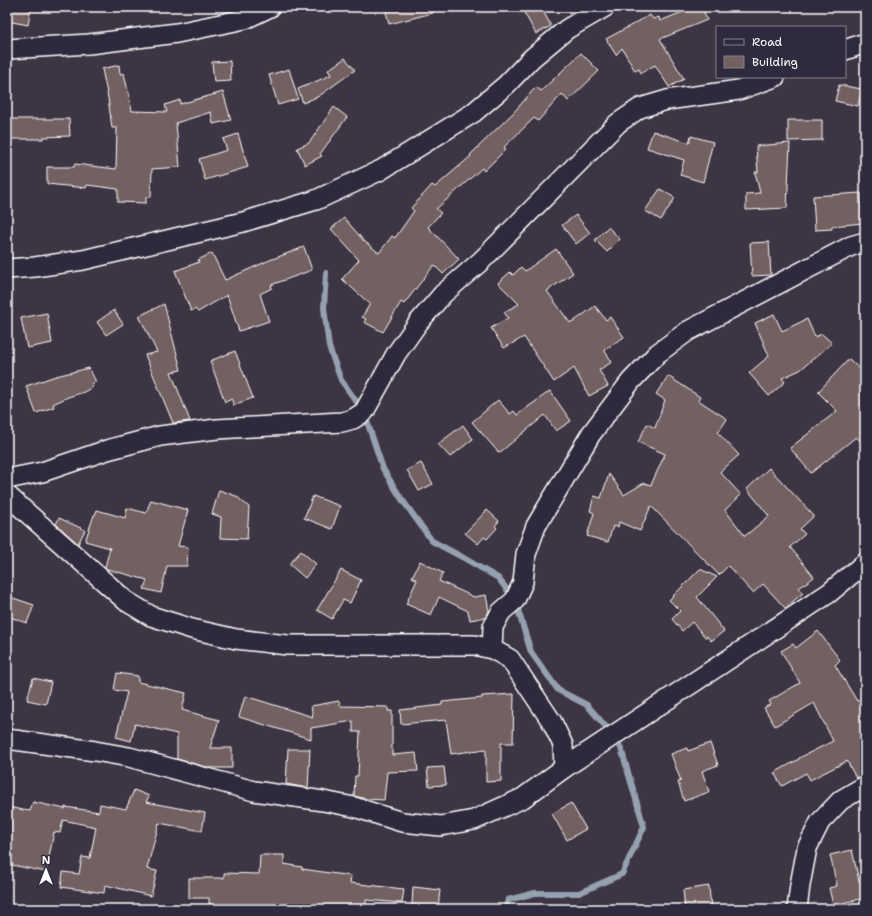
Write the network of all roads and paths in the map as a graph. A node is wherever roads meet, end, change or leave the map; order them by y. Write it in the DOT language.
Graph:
graph roads {
  1 [pos="270,7"];
  2 [pos="605,7"];
  3 [pos="245,13"];
  4 [pos="865,43"];
  5 [pos="7,48"];
  6 [pos="846,50"];
  7 [pos="772,78"];
  8 [pos="865,242"];
  9 [pos="7,269"];
  10 [pos="7,479"];
  11 [pos="7,495"];
  12 [pos="865,563"];
  13 [pos="492,649"];
  14 [pos="7,739"];
  15 [pos="564,768"];
  16 [pos="865,786"];
  17 [pos="798,909"];
  1 -- 3 [label="street"];
  2 -- 9 [label="street"];
  3 -- 5 [label="street"];
  4 -- 6 [label="street"];
  7 -- 10 [label="street"];
  8 -- 13 [label="street"];
  11 -- 13 [label="street"];
  12 -- 15 [label="street"];
  13 -- 15 [label="street"];
  14 -- 15 [label="street"];
  16 -- 17 [label="street"];
}
